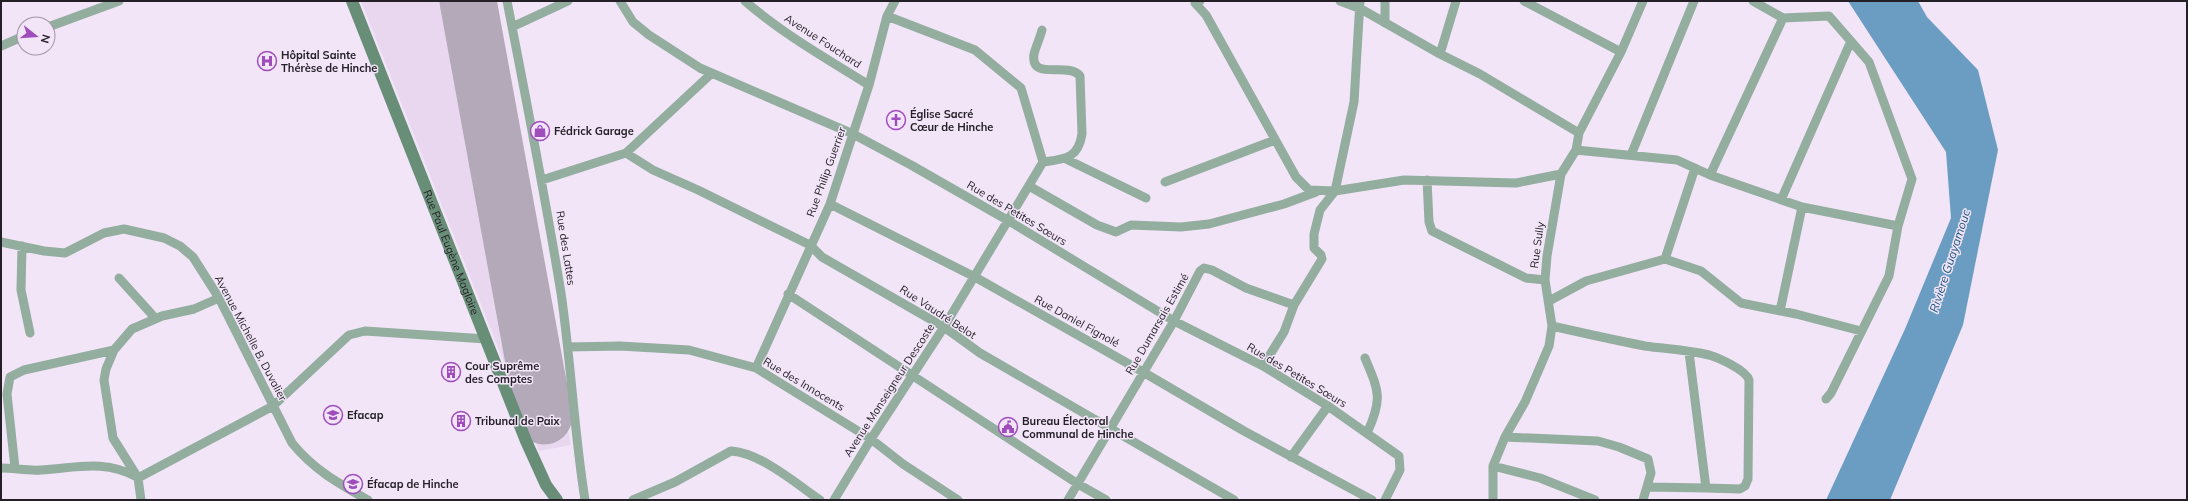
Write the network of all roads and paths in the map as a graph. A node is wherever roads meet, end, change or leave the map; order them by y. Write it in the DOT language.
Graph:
graph roads {
  1 [pos="119,1"];
  2 [pos="352,1"];
  3 [pos="507,1"];
  4 [pos="568,1"];
  5 [pos="620,1"];
  6 [pos="745,1"];
  7 [pos="895,1"];
  8 [pos="1200,1"];
  9 [pos="1340,1"];
  10 [pos="1386,1"];
  11 [pos="1456,1"];
  12 [pos="1524,1"];
  13 [pos="1643,1"];
  14 [pos="1694,1"];
  15 [pos="1753,1"];
  16 [pos="1361,5"];
  17 [pos="887,16"];
  18 [pos="1783,18"];
  19 [pos="1385,23"];
  20 [pos="56,25"];
  21 [pos="512,26"];
  22 [pos="1042,30"];
  23 [pos="16,39"];
  24 [pos="1851,41"];
  25 [pos="1,46"];
  26 [pos="1621,52"];
  27 [pos="1440,54"];
  28 [pos="712,73"];
  29 [pos="869,85"];
  30 [pos="853,134"];
  31 [pos="1579,134"];
  32 [pos="1275,140"];
  33 [pos="1576,150"];
  34 [pos="626,153"];
  35 [pos="1631,155"];
  36 [pos="1066,159"];
  37 [pos="1043,162"];
  38 [pos="1695,168"];
  39 [pos="1561,174"];
  40 [pos="1710,175"];
  41 [pos="542,180"];
  42 [pos="1427,180"];
  43 [pos="1165,182"];
  44 [pos="1029,186"];
  45 [pos="1334,191"];
  46 [pos="1316,192"];
  47 [pos="1146,198"];
  48 [pos="1781,200"];
  49 [pos="830,204"];
  50 [pos="1802,207"];
  51 [pos="1009,221"];
  52 [pos="1898,226"];
  53 [pos="1,242"];
  54 [pos="810,245"];
  55 [pos="22,246"];
  56 [pos="1665,259"];
  57 [pos="975,277"];
  58 [pos="119,278"];
  59 [pos="1545,280"];
  60 [pos="788,294"];
  61 [pos="219,298"];
  62 [pos="1549,301"];
  63 [pos="1294,305"];
  64 [pos="1780,311"];
  65 [pos="156,319"];
  66 [pos="1174,321"];
  67 [pos="1552,326"];
  68 [pos="944,328"];
  69 [pos="1861,330"];
  70 [pos="30,333"];
  71 [pos="486,339"];
  72 [pos="568,347"];
  73 [pos="114,350"];
  74 [pos="1689,352"];
  75 [pos="1365,358"];
  76 [pos="1262,366"];
  77 [pos="756,368"];
  78 [pos="1143,372"];
  79 [pos="913,375"];
  80 [pos="1826,399"];
  81 [pos="273,406"];
  82 [pos="1328,406"];
  83 [pos="1110,429"];
  84 [pos="1367,433"];
  85 [pos="1505,437"];
  86 [pos="871,439"];
  87 [pos="1292,457"];
  88 [pos="1493,466"];
  89 [pos="1,468"];
  90 [pos="15,468"];
  91 [pos="138,478"];
  92 [pos="1078,484"];
  93 [pos="1648,487"];
  94 [pos="1706,488"];
  95 [pos="141,500"];
  96 [pos="368,500"];
  97 [pos="557,500"];
  98 [pos="585,500"];
  99 [pos="633,500"];
  100 [pos="820,500"];
  101 [pos="834,500"];
  102 [pos="958,500"];
  103 [pos="1068,500"];
  104 [pos="1106,500"];
  105 [pos="1234,500"];
  106 [pos="1372,500"];
  107 [pos="1385,500"];
  108 [pos="1493,500"];
  109 [pos="1595,500"];
  110 [pos="1643,500"];
  1 -- 20 [label="street"];
  2 -- 71 [label="main road, Rue Paul Eugène Magloire"];
  3 -- 21 [label="street, Rue des Lattes"];
  4 -- 21 [label="street"];
  5 -- 28 [label="street, Rue des Petites Sœurs"];
  6 -- 29 [label="street, Avenue Fouchard"];
  7 -- 17 [label="street, Rue Philip Guerrier"];
  8 -- 32 [label="street"];
  9 -- 16 [label="street"];
  10 -- 19 [label="street"];
  11 -- 27 [label="street"];
  12 -- 26 [label="street"];
  13 -- 26 [label="street, Rue Sully"];
  14 -- 35 [label="street"];
  15 -- 18 [label="street"];
  16 -- 19 [label="street"];
  16 -- 45 [label="street"];
  17 -- 29 [label="street, Rue Philip Guerrier"];
  17 -- 37 [label="street"];
  18 -- 24 [label="street"];
  18 -- 40 [label="street"];
  19 -- 27 [label="street"];
  21 -- 41 [label="street, Rue des Lattes"];
  22 -- 36 [label="street"];
  23 -- 25 [label="street"];
  24 -- 48 [label="street"];
  24 -- 52 [label="street"];
  26 -- 31 [label="street, Rue Sully"];
  27 -- 31 [label="street"];
  28 -- 30 [label="street, Rue des Petites Sœurs"];
  28 -- 34 [label="street"];
  29 -- 30 [label="street, Rue Philip Guerrier"];
  30 -- 49 [label="street, Rue Philip Guerrier"];
  30 -- 51 [label="street, Rue des Petites Sœurs"];
  31 -- 33 [label="street, Rue Sully"];
  32 -- 43 [label="street"];
  32 -- 46 [label="street"];
  33 -- 35 [label="street"];
  33 -- 39 [label="street, Rue Sully"];
  34 -- 41 [label="street"];
  34 -- 54 [label="street, Rue Vaudré Belot"];
  35 -- 38 [label="street"];
  36 -- 37 [label="street"];
  36 -- 47 [label="street"];
  37 -- 44 [label="street, Avenue Monseigneur Descoste"];
  38 -- 40 [label="street"];
  38 -- 56 [label="street"];
  39 -- 42 [label="street"];
  39 -- 59 [label="street, Rue Sully"];
  40 -- 48 [label="street"];
  41 -- 72 [label="street, Rue des Lattes"];
  42 -- 45 [label="street"];
  42 -- 59 [label="street"];
  44 -- 46 [label="street"];
  44 -- 51 [label="street, Avenue Monseigneur Descoste"];
  45 -- 46 [label="street"];
  45 -- 63 [label="street"];
  48 -- 50 [label="street"];
  49 -- 54 [label="street, Rue Philip Guerrier"];
  49 -- 57 [label="street, Rue Daniel Fignolé"];
  50 -- 52 [label="street"];
  50 -- 64 [label="street"];
  51 -- 57 [label="street, Avenue Monseigneur Descoste"];
  51 -- 66 [label="street, Rue des Petites Sœurs"];
  52 -- 69 [label="street"];
  53 -- 55 [label="street, Avenue Michelle B. Duvalier"];
  54 -- 60 [label="street, Rue Philip Guerrier"];
  54 -- 68 [label="street, Rue Vaudré Belot"];
  55 -- 61 [label="street, Avenue Michelle B. Duvalier"];
  55 -- 70 [label="street"];
  56 -- 62 [label="street"];
  56 -- 64 [label="street"];
  57 -- 68 [label="street, Avenue Monseigneur Descoste"];
  57 -- 78 [label="street, Rue Daniel Fignolé"];
  58 -- 65 [label="street"];
  59 -- 62 [label="street, Rue Sully"];
  60 -- 77 [label="street, Rue Philip Guerrier"];
  60 -- 79 [label="street"];
  61 -- 65 [label="street"];
  61 -- 81 [label="street, Avenue Michelle B. Duvalier"];
  62 -- 67 [label="street, Rue Sully"];
  63 -- 66 [label="street, Rue Dumarsais Estimé"];
  63 -- 76 [label="street"];
  64 -- 69 [label="street"];
  65 -- 73 [label="street"];
  66 -- 76 [label="street, Rue des Petites Sœurs"];
  66 -- 78 [label="street, Rue Dumarsais Estimé"];
  67 -- 74 [label="street"];
  67 -- 85 [label="street, Rue Sully"];
  68 -- 79 [label="street, Avenue Monseigneur Descoste"];
  68 -- 83 [label="street, Rue Vaudré Belot"];
  69 -- 80 [label="street"];
  71 -- 81 [label="street"];
  71 -- 97 [label="main road, Rue Paul Eugène Magloire"];
  72 -- 77 [label="street, Rue des Innocents"];
  72 -- 98 [label="street, Rue des Lattes"];
  73 -- 90 [label="street"];
  73 -- 91 [label="street"];
  74 -- 94 [label="street"];
  74 -- 94 [label="street"];
  75 -- 84 [label="street"];
  76 -- 82 [label="street, Rue des Petites Sœurs"];
  77 -- 86 [label="street, Rue des Innocents"];
  78 -- 83 [label="street, Rue Dumarsais Estimé"];
  78 -- 87 [label="street, Rue Daniel Fignolé"];
  79 -- 86 [label="street, Avenue Monseigneur Descoste"];
  79 -- 92 [label="street"];
  81 -- 91 [label="street"];
  81 -- 96 [label="street, Avenue Michelle B. Duvalier"];
  82 -- 84 [label="street, Rue des Petites Sœurs"];
  82 -- 87 [label="street"];
  83 -- 92 [label="street, Rue Dumarsais Estimé"];
  83 -- 105 [label="street, Rue Vaudré Belot"];
  84 -- 107 [label="street, Rue des Petites Sœurs"];
  85 -- 88 [label="street, Rue Sully"];
  85 -- 93 [label="street"];
  86 -- 101 [label="street, Avenue Monseigneur Descoste"];
  86 -- 102 [label="street, Rue des Innocents"];
  87 -- 106 [label="street, Rue Daniel Fignolé"];
  88 -- 108 [label="street, Rue Sully"];
  88 -- 109 [label="street"];
  89 -- 90 [label="street"];
  90 -- 91 [label="street"];
  91 -- 95 [label="street"];
  92 -- 103 [label="street, Rue Dumarsais Estimé"];
  92 -- 104 [label="street"];
  93 -- 94 [label="street"];
  93 -- 110 [label="street"];
  99 -- 100 [label="street"];
}
